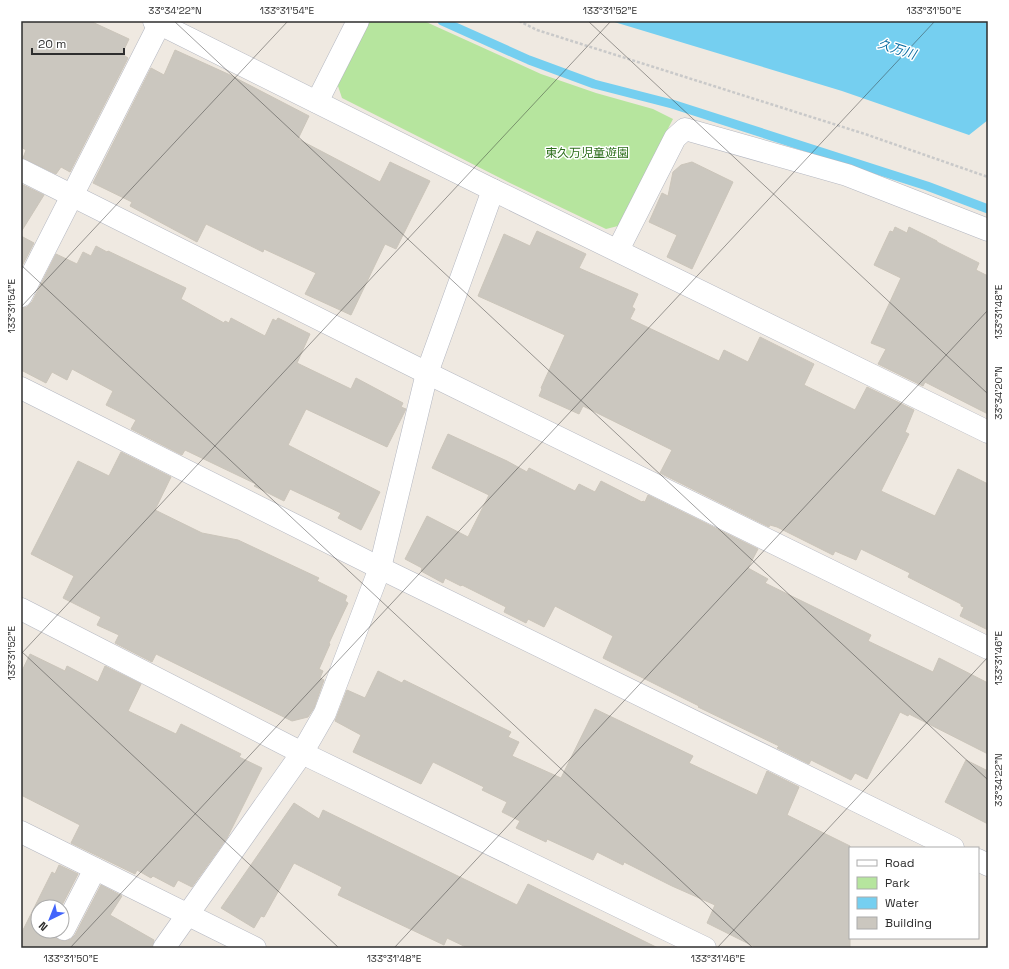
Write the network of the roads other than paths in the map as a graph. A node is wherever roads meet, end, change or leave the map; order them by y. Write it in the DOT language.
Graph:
graph roads {
  1 [pos="358,21"];
  2 [pos="159,22"];
  3 [pos="317,102"];
  4 [pos="21,170"];
  5 [pos="493,190"];
  6 [pos="72,196"];
  7 [pos="988,230"];
  8 [pos="618,250"];
  9 [pos="21,296"];
  10 [pos="427,373"];
  11 [pos="21,388"];
  12 [pos="988,432"];
  13 [pos="380,568"];
  14 [pos="21,609"];
  15 [pos="988,648"];
  16 [pos="302,753"];
  17 [pos="21,832"];
  18 [pos="951,847"];
  19 [pos="979,860"];
  20 [pos="988,865"];
  21 [pos="95,868"];
  22 [pos="187,914"];
  23 [pos="70,917"];
  24 [pos="164,948"];
  25 [pos="255,948"];
  26 [pos="705,948"];
  1 -- 3 [label="street"];
  2 -- 3 [label="street"];
  2 -- 6 [label="street"];
  3 -- 5 [label="street"];
  4 -- 6 [label="street"];
  5 -- 8 [label="street"];
  5 -- 10 [label="street"];
  6 -- 9 [label="street"];
  6 -- 10 [label="street"];
  7 -- 8 [label="street"];
  8 -- 12 [label="street"];
  10 -- 13 [label="street"];
  10 -- 15 [label="street"];
  11 -- 13 [label="street"];
  13 -- 16 [label="street"];
  13 -- 18 [label="street"];
  14 -- 16 [label="street"];
  16 -- 22 [label="street"];
  16 -- 26 [label="street"];
  17 -- 21 [label="street"];
  19 -- 20 [label="street"];
  21 -- 22 [label="street"];
  21 -- 23 [label="street"];
  22 -- 24 [label="street"];
  22 -- 25 [label="street"];
}
